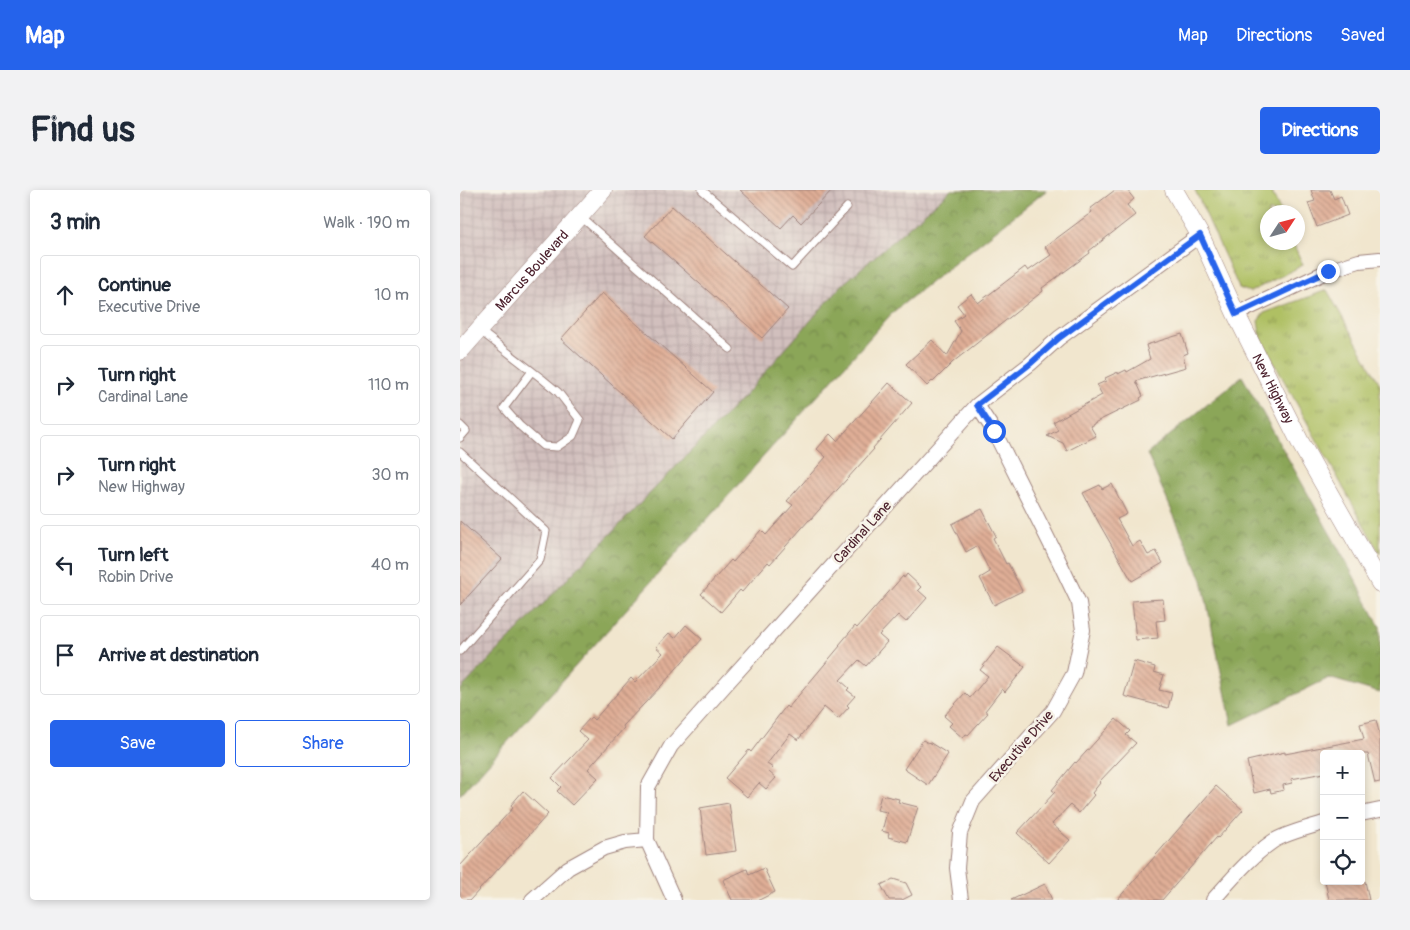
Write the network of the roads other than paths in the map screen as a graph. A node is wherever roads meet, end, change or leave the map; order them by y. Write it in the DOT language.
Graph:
graph roads {
  1 [pos="603,190"];
  2 [pos="702,190"];
  3 [pos="1174,190"];
  4 [pos="847,207"];
  5 [pos="580,216"];
  6 [pos="1200,235"];
  7 [pos="1380,259"];
  8 [pos="1236,314"];
  9 [pos="479,330"];
  10 [pos="730,349"];
  11 [pos="460,351"];
  12 [pos="532,371"];
  13 [pos="977,405"];
  14 [pos="460,425"];
  15 [pos="460,438"];
  16 [pos="460,452"];
  17 [pos="1380,583"];
  18 [pos="460,651"];
  19 [pos="1380,810"];
  20 [pos="1365,813"];
  21 [pos="1320,824"];
  22 [pos="647,840"];
  23 [pos="532,900"];
  24 [pos="674,900"];
  25 [pos="961,900"];
  26 [pos="1213,900"];
  1 -- 5 [label="street, Marcus Boulevard"];
  2 -- 4 [label="lane"];
  3 -- 6 [label="street, New Highway"];
  5 -- 9 [label="street, Marcus Boulevard"];
  5 -- 10 [label="lane"];
  6 -- 8 [label="street, New Highway"];
  6 -- 13 [label="street, Cardinal Lane"];
  7 -- 8 [label="street"];
  8 -- 17 [label="street, New Highway"];
  9 -- 11 [label="street, Marcus Boulevard"];
  9 -- 12 [label="lane"];
  12 -- 12 [label="lane"];
  13 -- 22 [label="street, Cardinal Lane"];
  13 -- 25 [label="street, Executive Drive"];
  14 -- 15 [label="lane"];
  16 -- 18 [label="lane"];
  19 -- 20 [label="street"];
  21 -- 26 [label="street"];
  22 -- 23 [label="street"];
  22 -- 24 [label="street, Cardinal Lane"];
}
